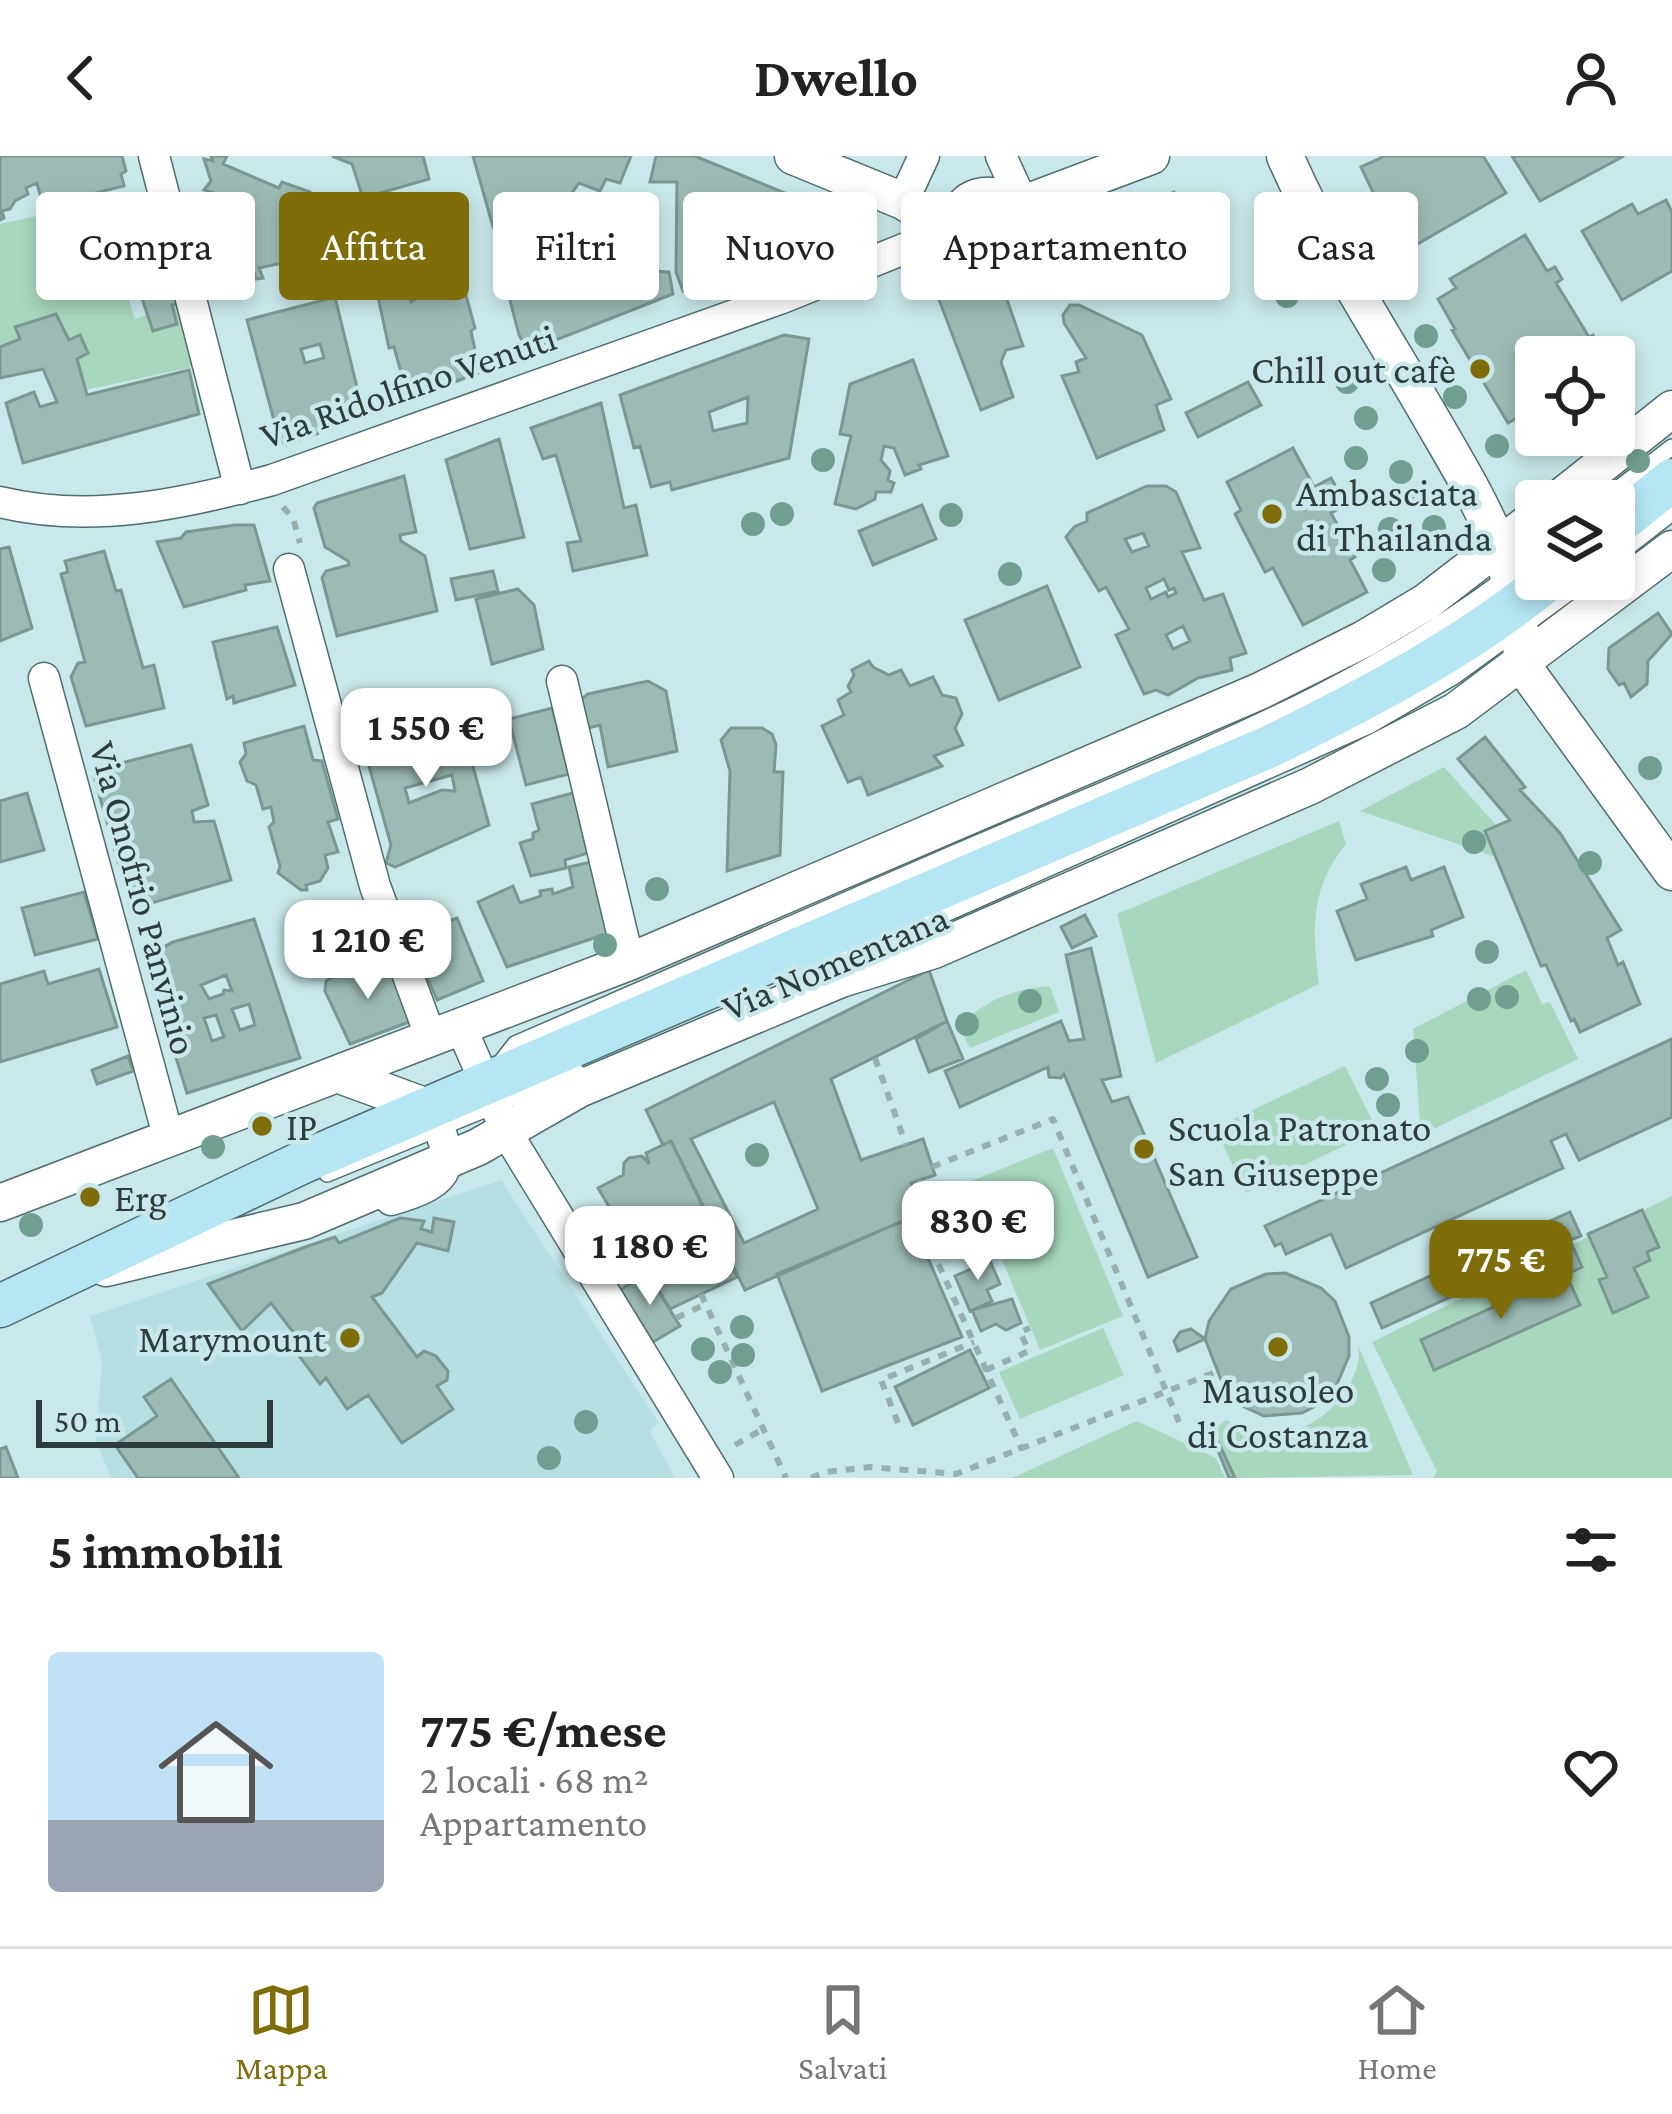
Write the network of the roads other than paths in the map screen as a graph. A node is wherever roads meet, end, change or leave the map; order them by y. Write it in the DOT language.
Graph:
graph roads {
  1 [pos="154,156"];
  2 [pos="793,156"];
  3 [pos="924,156"];
  4 [pos="1001,156"];
  5 [pos="1151,156"];
  6 [pos="1286,156"];
  7 [pos="907,192"];
  8 [pos="1018,192"];
  9 [pos="1055,192"];
  10 [pos="901,200"];
  11 [pos="901,251"];
  12 [pos="1672,410"];
  13 [pos="1672,447"];
  14 [pos="1583,480"];
  15 [pos="1630,480"];
  16 [pos="1672,480"];
  17 [pos="240,489"];
  18 [pos="0,502"];
  19 [pos="1635,510"];
  20 [pos="1672,513"];
  21 [pos="1635,542"];
  22 [pos="1672,549"];
  23 [pos="1635,560"];
  24 [pos="289,568"];
  25 [pos="1515,577"];
  26 [pos="1515,594"];
  27 [pos="1515,599"];
  28 [pos="1519,600"];
  29 [pos="1527,600"];
  30 [pos="44,678"];
  31 [pos="562,681"];
  32 [pos="1672,872"];
  33 [pos="629,962"];
  34 [pos="446,1033"];
  35 [pos="337,1074"];
  36 [pos="495,1108"];
  37 [pos="440,1132"];
  38 [pos="169,1139"];
  39 [pos="307,1182"];
  40 [pos="0,1203"];
  41 [pos="50,1282"];
  42 [pos="0,1306"];
  43 [pos="718,1478"];
  1 -- 17 [label="street"];
  2 -- 10 [label="street"];
  3 -- 7 [label="street"];
  4 -- 8 [label="street"];
  5 -- 9 [label="street"];
  6 -- 25 [label="street"];
  11 -- 17 [label="street, Via Ridolfino Venuti"];
  12 -- 14 [label="street"];
  13 -- 15 [label="lane"];
  16 -- 19 [label="main road"];
  17 -- 18 [label="street, Via Ridolfino Venuti"];
  20 -- 21 [label="lane"];
  22 -- 23 [label="street, Via Nomentana"];
  24 -- 34 [label="street"];
  26 -- 33 [label="street, Via Nomentana"];
  27 -- 36 [label="main road, Via Nomentana"];
  28 -- 36 [label="street, Via Nomentana"];
  29 -- 32 [label="street"];
  30 -- 38 [label="street, Via Onofrio Panvinio"];
  31 -- 33 [label="street"];
  33 -- 34 [label="street, Via Nomentana"];
  34 -- 35 [label="street, Via Nomentana"];
  34 -- 36 [label="street"];
  35 -- 37 [label="street"];
  35 -- 38 [label="street, Via Nomentana"];
  36 -- 37 [label="main road, Via Nomentana"];
  36 -- 43 [label="street"];
  37 -- 39 [label="lane, Via Nomentana"];
  37 -- 41 [label="main road, Via Nomentana"];
  37 -- 41 [label="street, Via Nomentana"];
  38 -- 40 [label="street, Via Nomentana"];
  41 -- 42 [label="main road, Via Nomentana"];
}
